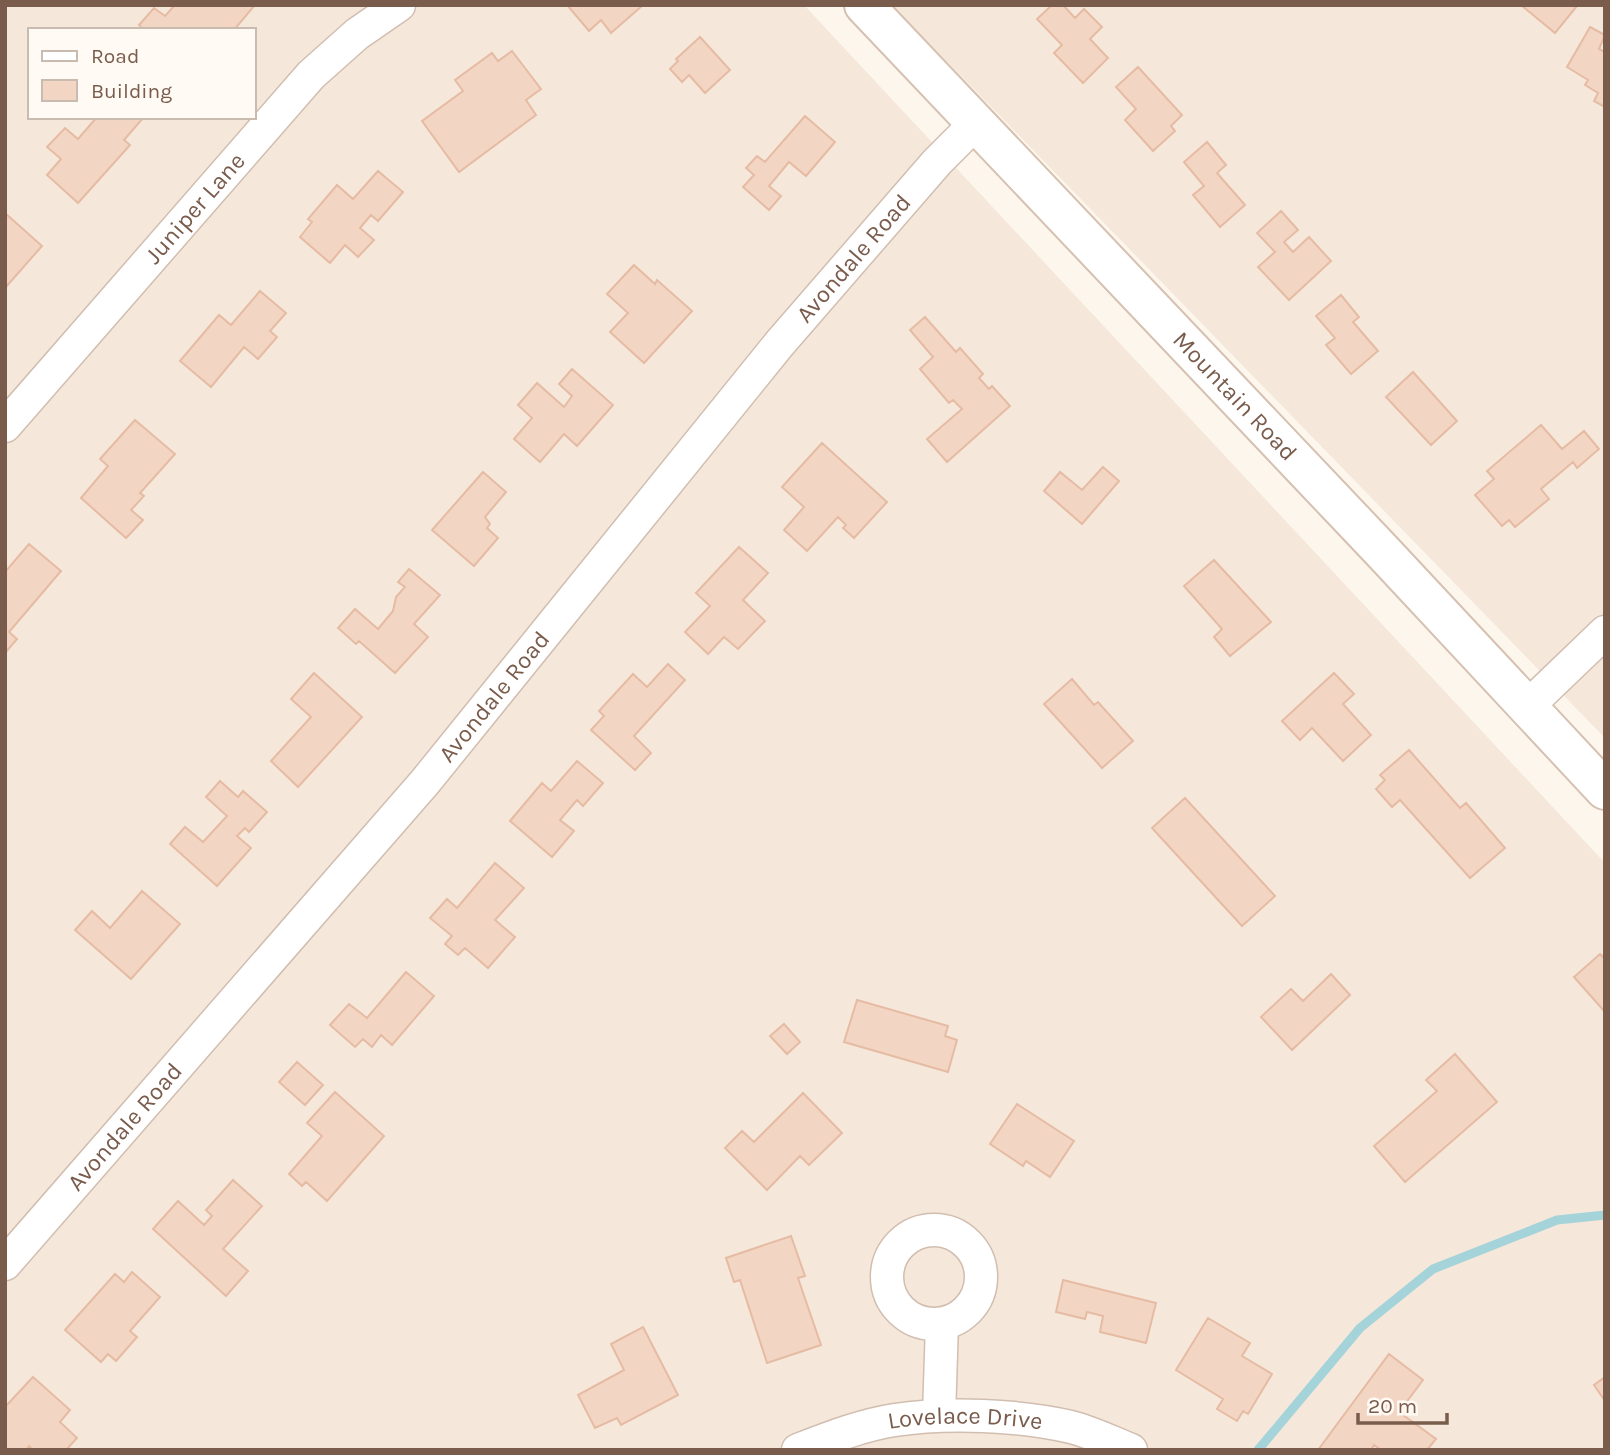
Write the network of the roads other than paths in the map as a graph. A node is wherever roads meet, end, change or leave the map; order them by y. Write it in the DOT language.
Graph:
graph roads {
  1 [pos="400,5"];
  2 [pos="864,5"];
  3 [pos="975,124"];
  4 [pos="5,426"];
  5 [pos="1605,632"];
  6 [pos="1528,706"];
  7 [pos="1605,790"];
  8 [pos="5,1264"];
  9 [pos="942,1324"];
  10 [pos="939,1415"];
  11 [pos="798,1450"];
  12 [pos="1130,1450"];
  1 -- 4 [label="street, Juniper Lane"];
  2 -- 3 [label="main road, Mountain Road"];
  3 -- 6 [label="main road, Mountain Road"];
  3 -- 8 [label="street, Avondale Road"];
  5 -- 6 [label="street"];
  6 -- 7 [label="main road, Mountain Road"];
  9 -- 10 [label="street"];
  10 -- 11 [label="street, Lovelace Drive"];
  10 -- 12 [label="street, Lovelace Drive"];
}
